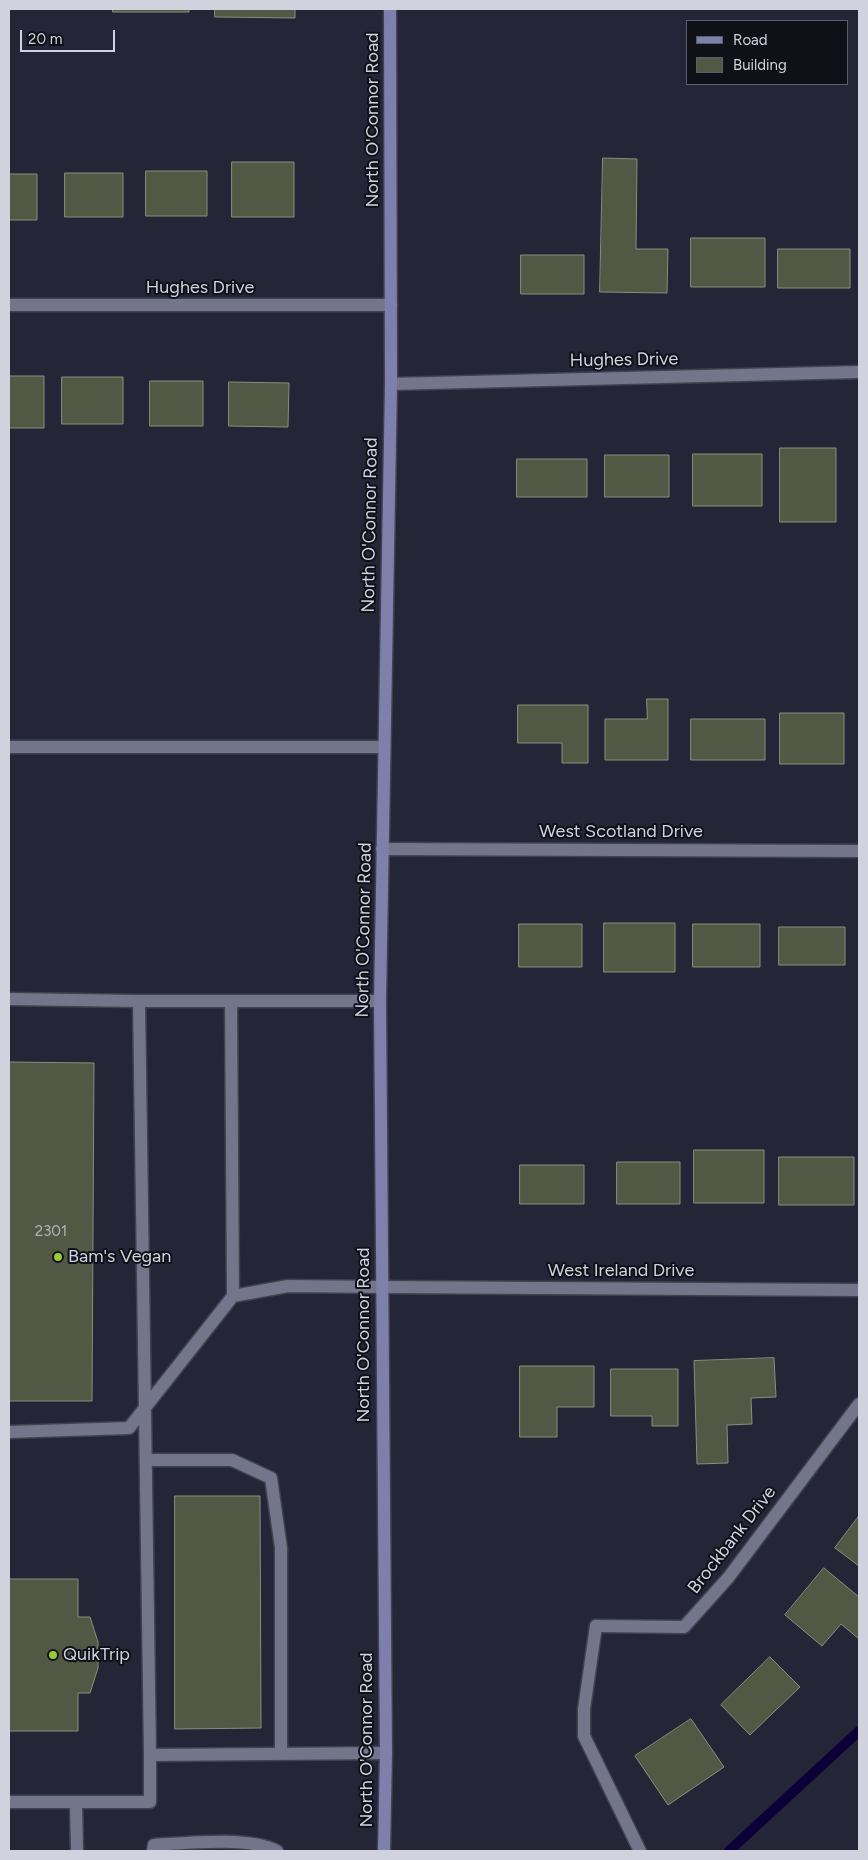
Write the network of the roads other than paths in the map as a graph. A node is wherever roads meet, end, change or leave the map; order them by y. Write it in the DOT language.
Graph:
graph roads {
  1 [pos="390,9"];
  2 [pos="9,305"];
  3 [pos="391,305"];
  4 [pos="859,372"];
  5 [pos="391,384"];
  6 [pos="9,747"];
  7 [pos="384,747"];
  8 [pos="382,849"];
  9 [pos="859,851"];
  10 [pos="9,999"];
  11 [pos="139,1000"];
  12 [pos="231,1000"];
  13 [pos="380,1000"];
  14 [pos="382,1286"];
  15 [pos="859,1290"];
  16 [pos="233,1296"];
  17 [pos="859,1404"];
  18 [pos="145,1410"];
  19 [pos="9,1432"];
  20 [pos="146,1460"];
  21 [pos="386,1753"];
  22 [pos="281,1754"];
  23 [pos="150,1755"];
  24 [pos="9,1802"];
  25 [pos="76,1802"];
  26 [pos="77,1851"];
  27 [pos="153,1851"];
  28 [pos="277,1851"];
  29 [pos="384,1851"];
  30 [pos="640,1851"];
  1 -- 3 [label="main road, North O'Connor Road"];
  2 -- 3 [label="street, Hughes Drive"];
  3 -- 5 [label="main road, North O'Connor Road"];
  4 -- 5 [label="street, Hughes Drive"];
  5 -- 7 [label="main road, North O'Connor Road"];
  6 -- 7 [label="street"];
  7 -- 8 [label="main road, North O'Connor Road"];
  8 -- 9 [label="street, West Scotland Drive"];
  8 -- 13 [label="main road, North O'Connor Road"];
  10 -- 11 [label="street"];
  11 -- 12 [label="street"];
  11 -- 18 [label="street"];
  12 -- 13 [label="street"];
  12 -- 16 [label="street"];
  13 -- 14 [label="main road, North O'Connor Road"];
  14 -- 15 [label="street, West Ireland Drive"];
  14 -- 16 [label="street, West Ireland Drive"];
  14 -- 21 [label="main road, North O'Connor Road"];
  16 -- 18 [label="street"];
  17 -- 30 [label="street, Brockbank Drive"];
  18 -- 19 [label="street"];
  18 -- 20 [label="street"];
  20 -- 22 [label="street"];
  20 -- 23 [label="street"];
  21 -- 22 [label="street"];
  21 -- 29 [label="main road, North O'Connor Road"];
  22 -- 23 [label="street"];
  23 -- 25 [label="street"];
  24 -- 25 [label="street"];
  25 -- 26 [label="street"];
  27 -- 28 [label="street"];
}
